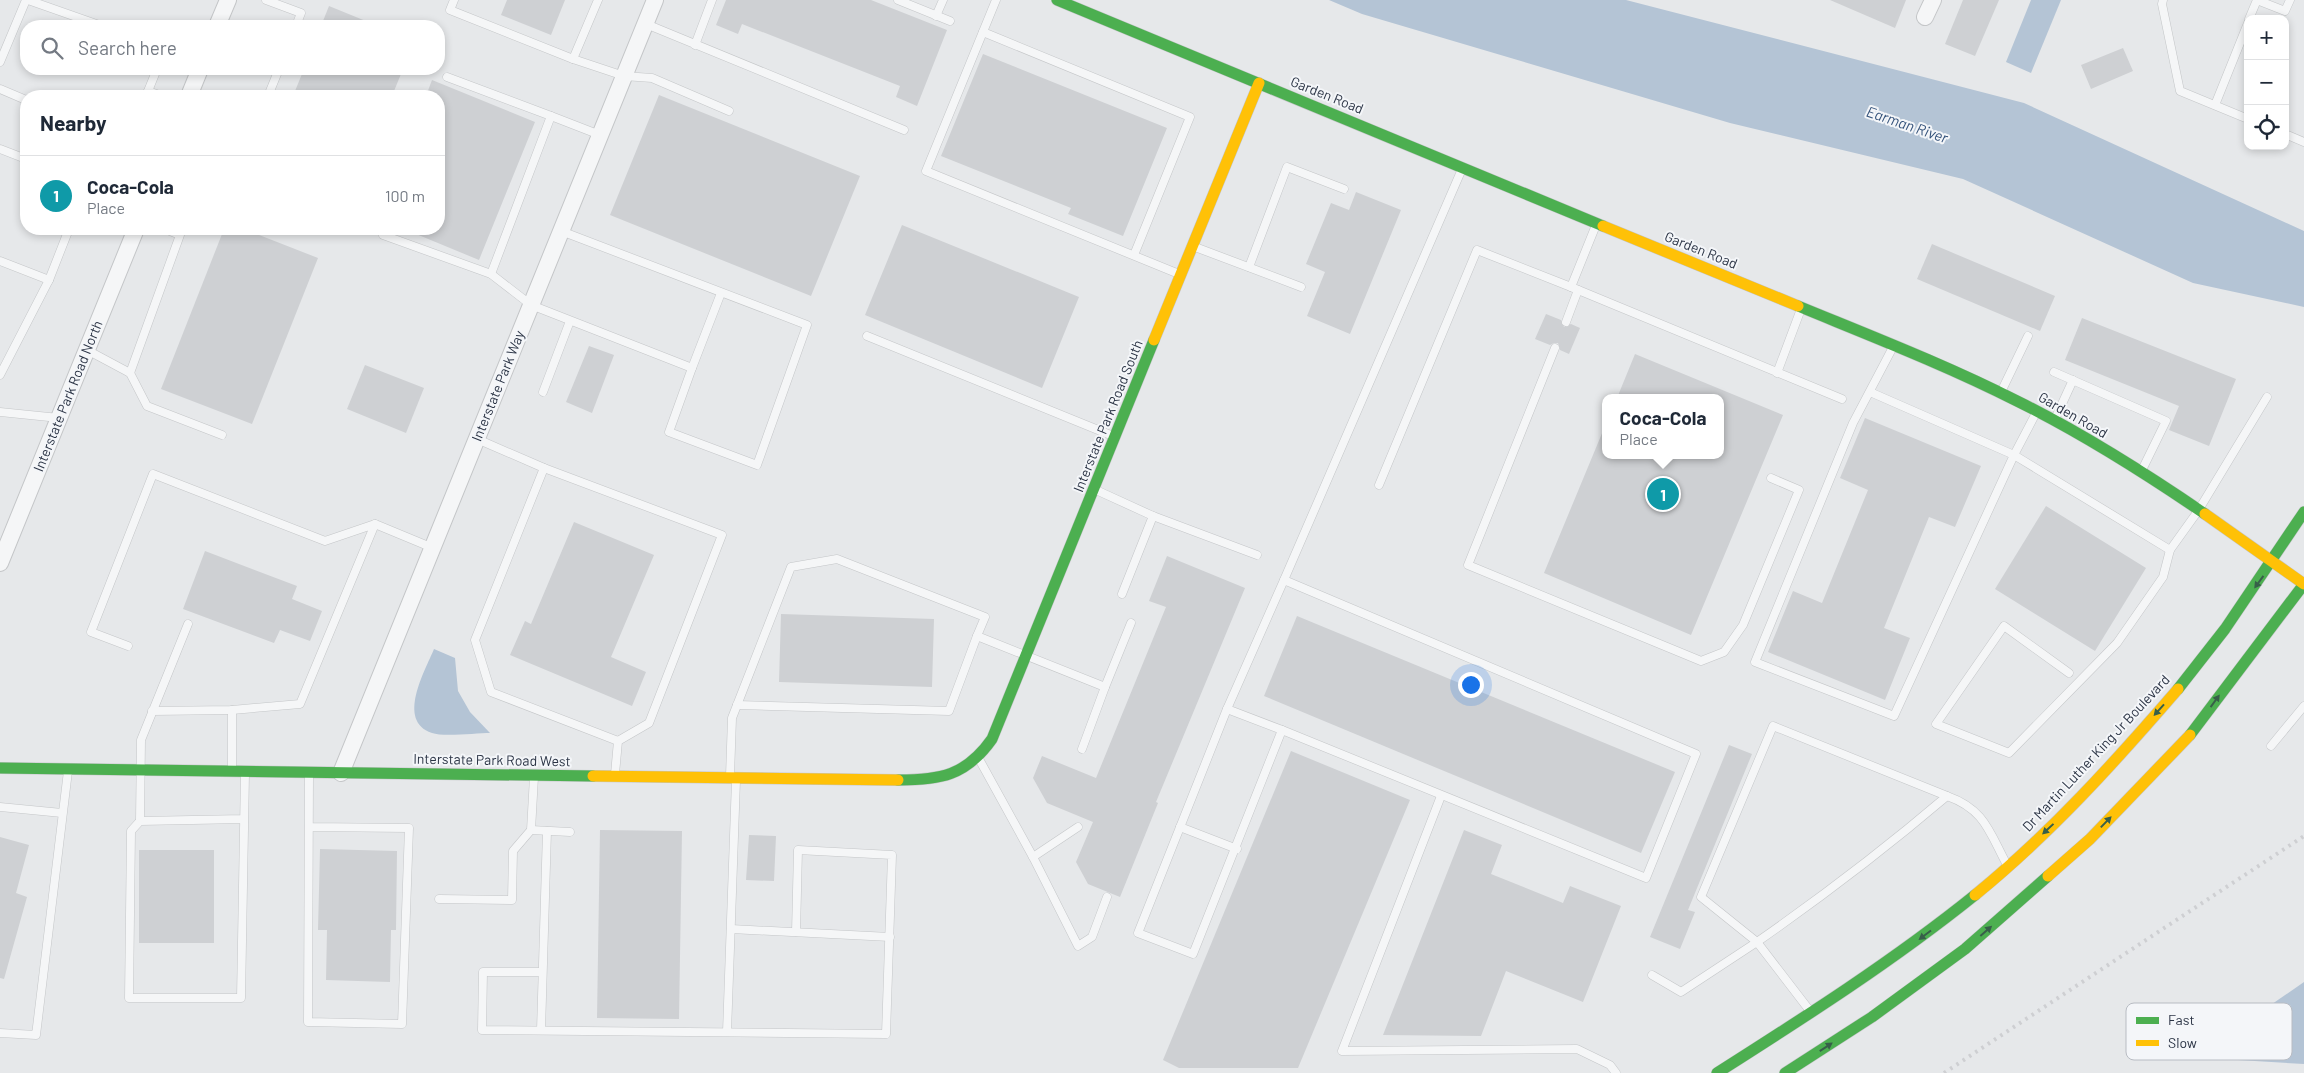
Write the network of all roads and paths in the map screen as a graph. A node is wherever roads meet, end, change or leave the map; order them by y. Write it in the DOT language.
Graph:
graph roads {
  1 [pos="27,0"];
  2 [pos="228,0"];
  3 [pos="266,0"];
  4 [pos="454,0"];
  5 [pos="598,0"];
  6 [pos="656,0"];
  7 [pos="712,0"];
  8 [pos="898,0"];
  9 [pos="943,0"];
  10 [pos="996,0"];
  11 [pos="1058,0"];
  12 [pos="1932,0"];
  13 [pos="2164,0"];
  14 [pos="2290,0"];
  15 [pos="2251,15"];
  16 [pos="936,16"];
  17 [pos="1926,18"];
  18 [pos="85,20"];
  19 [pos="220,20"];
  20 [pos="298,20"];
  21 [pos="950,21"];
  22 [pos="646,24"];
  23 [pos="983,32"];
  24 [pos="2244,33"];
  25 [pos="695,45"];
  26 [pos="573,59"];
  27 [pos="0,62"];
  28 [pos="155,75"];
  29 [pos="198,75"];
  30 [pos="277,75"];
  31 [pos="624,76"];
  32 [pos="447,77"];
  33 [pos="1259,83"];
  34 [pos="0,89"];
  35 [pos="149,90"];
  36 [pos="191,90"];
  37 [pos="270,90"];
  38 [pos="20,97"];
  39 [pos="2214,105"];
  40 [pos="729,111"];
  41 [pos="551,116"];
  42 [pos="2244,117"];
  43 [pos="904,130"];
  44 [pos="600,135"];
  45 [pos="2289,136"];
  46 [pos="2304,142"];
  47 [pos="0,149"];
  48 [pos="20,157"];
  49 [pos="1462,167"];
  50 [pos="1344,189"];
  51 [pos="1597,223"];
  52 [pos="561,231"];
  53 [pos="67,235"];
  54 [pos="134,235"];
  55 [pos="181,235"];
  56 [pos="383,235"];
  57 [pos="1193,246"];
  58 [pos="1134,255"];
  59 [pos="0,261"];
  60 [pos="1249,268"];
  61 [pos="491,274"];
  62 [pos="1181,275"];
  63 [pos="49,280"];
  64 [pos="1301,287"];
  65 [pos="1575,288"];
  66 [pos="721,293"];
  67 [pos="531,305"];
  68 [pos="1802,308"];
  69 [pos="570,321"];
  70 [pos="1566,322"];
  71 [pos="866,336"];
  72 [pos="2028,336"];
  73 [pos="1894,346"];
  74 [pos="1555,348"];
  75 [pos="86,350"];
  76 [pos="692,368"];
  77 [pos="2054,372"];
  78 [pos="130,373"];
  79 [pos="1777,373"];
  80 [pos="0,375"];
  81 [pos="2073,380"];
  82 [pos="543,392"];
  83 [pos="1870,392"];
  84 [pos="2001,393"];
  85 [pos="2267,397"];
  86 [pos="1842,399"];
  87 [pos="2037,411"];
  88 [pos="0,412"];
  89 [pos="59,418"];
  90 [pos="2054,421"];
  91 [pos="222,435"];
  92 [pos="1115,437"];
  93 [pos="477,439"];
  94 [pos="2014,455"];
  95 [pos="544,468"];
  96 [pos="2141,473"];
  97 [pos="1770,478"];
  98 [pos="1379,485"];
  99 [pos="1094,490"];
  100 [pos="2198,511"];
  101 [pos="2304,512"];
  102 [pos="1153,516"];
  103 [pos="375,524"];
  104 [pos="433,548"];
  105 [pos="2170,550"];
  106 [pos="1257,555"];
  107 [pos="2274,562"];
  108 [pos="0,564"];
  109 [pos="1284,580"];
  110 [pos="2304,584"];
  111 [pos="1122,594"];
  112 [pos="1131,623"];
  113 [pos="188,624"];
  114 [pos="977,636"];
  115 [pos="128,646"];
  116 [pos="1027,655"];
  117 [pos="2069,673"];
  118 [pos="1106,687"];
  119 [pos="737,705"];
  120 [pos="2304,706"];
  121 [pos="1227,709"];
  122 [pos="232,710"];
  123 [pos="152,711"];
  124 [pos="1282,730"];
  125 [pos="618,741"];
  126 [pos="2270,746"];
  127 [pos="1082,749"];
  128 [pos="978,757"];
  129 [pos="0,768"];
  130 [pos="68,770"];
  131 [pos="139,771"];
  132 [pos="232,771"];
  133 [pos="245,771"];
  134 [pos="309,773"];
  135 [pos="341,773"];
  136 [pos="534,775"];
  137 [pos="615,776"];
  138 [pos="733,778"];
  139 [pos="1441,796"];
  140 [pos="1947,796"];
  141 [pos="0,807"];
  142 [pos="62,813"];
  143 [pos="244,820"];
  144 [pos="140,821"];
  145 [pos="309,827"];
  146 [pos="1078,827"];
  147 [pos="1180,827"];
  148 [pos="532,830"];
  149 [pos="547,831"];
  150 [pos="570,832"];
  151 [pos="1237,848"];
  152 [pos="1033,856"];
  153 [pos="2008,867"];
  154 [pos="1107,897"];
  155 [pos="439,899"];
  156 [pos="731,929"];
  157 [pos="796,932"];
  158 [pos="890,937"];
  159 [pos="1757,942"];
  160 [pos="542,972"];
  161 [pos="1652,975"];
  162 [pos="1811,1012"];
  163 [pos="541,1030"];
  164 [pos="727,1032"];
  165 [pos="0,1033"];
  166 [pos="1616,1073"];
  167 [pos="1717,1073"];
  168 [pos="1785,1073"];
  1 -- 18 [label="lane"];
  1 -- 27 [label="lane"];
  2 -- 19 [label="street"];
  3 -- 20 [label="lane"];
  4 -- 26 [label="lane"];
  5 -- 26 [label="lane"];
  6 -- 22 [label="street, Interstate Park Way"];
  7 -- 25 [label="lane"];
  8 -- 16 [label="lane"];
  9 -- 16 [label="lane"];
  10 -- 23 [label="lane"];
  11 -- 33 [label="street, Garden Road"];
  12 -- 17 [label="street"];
  13 -- 39 [label="lane"];
  14 -- 15 [label="lane"];
  16 -- 21 [label="lane"];
  22 -- 25 [label="lane"];
  22 -- 31 [label="street, Interstate Park Way"];
  23 -- 58 [label="lane"];
  23 -- 58 [label="lane"];
  24 -- 39 [label="lane"];
  25 -- 43 [label="lane"];
  26 -- 31 [label="lane"];
  28 -- 35 [label="lane"];
  29 -- 36 [label="street"];
  30 -- 37 [label="lane"];
  31 -- 40 [label="lane"];
  31 -- 44 [label="street, Interstate Park Way"];
  32 -- 41 [label="lane"];
  33 -- 49 [label="street, Garden Road"];
  33 -- 57 [label="street, Interstate Park Road South"];
  34 -- 38 [label="lane"];
  39 -- 42 [label="lane"];
  41 -- 44 [label="lane"];
  41 -- 61 [label="lane"];
  44 -- 52 [label="street, Interstate Park Way"];
  45 -- 46 [label="lane"];
  47 -- 48 [label="lane"];
  49 -- 51 [label="street, Garden Road"];
  49 -- 109 [label="lane"];
  50 -- 60 [label="lane"];
  51 -- 65 [label="lane"];
  51 -- 68 [label="street, Garden Road"];
  52 -- 66 [label="lane"];
  52 -- 67 [label="street, Interstate Park Way"];
  53 -- 63 [label="lane"];
  54 -- 75 [label="street, Interstate Park Road North"];
  55 -- 78 [label="lane"];
  56 -- 61 [label="lane"];
  57 -- 60 [label="lane"];
  57 -- 62 [label="street, Interstate Park Road South"];
  58 -- 62 [label="lane"];
  59 -- 63 [label="lane"];
  60 -- 64 [label="lane"];
  61 -- 67 [label="lane"];
  62 -- 92 [label="street, Interstate Park Road South"];
  63 -- 80 [label="lane"];
  65 -- 70 [label="lane"];
  65 -- 79 [label="lane"];
  65 -- 98 [label="lane"];
  66 -- 76 [label="lane"];
  66 -- 76 [label="lane"];
  67 -- 69 [label="lane"];
  67 -- 93 [label="street, Interstate Park Way"];
  68 -- 73 [label="street, Garden Road"];
  68 -- 79 [label="lane"];
  69 -- 76 [label="lane"];
  69 -- 82 [label="lane"];
  71 -- 92 [label="lane"];
  72 -- 84 [label="lane"];
  73 -- 83 [label="lane"];
  73 -- 84 [label="street, Garden Road"];
  74 -- 97 [label="lane"];
  75 -- 78 [label="lane"];
  75 -- 89 [label="street, Interstate Park Road North"];
  77 -- 81 [label="lane"];
  78 -- 91 [label="lane"];
  79 -- 86 [label="lane"];
  81 -- 90 [label="lane"];
  81 -- 96 [label="lane"];
  83 -- 94 [label="lane"];
  83 -- 94 [label="lane"];
  84 -- 87 [label="street, Garden Road"];
  85 -- 100 [label="lane"];
  87 -- 90 [label="street, Garden Road"];
  87 -- 94 [label="lane"];
  88 -- 89 [label="lane"];
  89 -- 108 [label="street, Interstate Park Road North"];
  90 -- 96 [label="street, Garden Road"];
  92 -- 99 [label="street, Interstate Park Road South"];
  93 -- 95 [label="lane"];
  93 -- 104 [label="street, Interstate Park Way"];
  94 -- 105 [label="lane"];
  95 -- 125 [label="lane"];
  95 -- 125 [label="lane"];
  96 -- 100 [label="street, Garden Road"];
  99 -- 102 [label="lane"];
  99 -- 116 [label="street, Interstate Park Road South"];
  100 -- 105 [label="lane"];
  100 -- 107 [label="street, Garden Road"];
  101 -- 107 [label="street, Dr Martin Luther King Jr Boulevard"];
  102 -- 106 [label="lane"];
  102 -- 111 [label="lane"];
  103 -- 104 [label="lane"];
  103 -- 115 [label="lane"];
  103 -- 122 [label="lane"];
  104 -- 135 [label="street, Interstate Park Way"];
  105 -- 117 [label="lane"];
  107 -- 110 [label="street, Garden Road"];
  107 -- 153 [label="street, Dr Martin Luther King Jr Boulevard, one-way"];
  109 -- 121 [label="lane"];
  109 -- 139 [label="lane"];
  168 -- 110 [label="street, one-way"];
  112 -- 118 [label="lane"];
  113 -- 123 [label="lane"];
  114 -- 116 [label="lane"];
  114 -- 119 [label="lane"];
  114 -- 119 [label="lane"];
  116 -- 118 [label="lane"];
  116 -- 128 [label="street, Interstate Park Road South"];
  118 -- 127 [label="lane"];
  119 -- 138 [label="lane"];
  120 -- 126 [label="lane"];
  121 -- 124 [label="lane"];
  121 -- 147 [label="lane"];
  122 -- 123 [label="lane"];
  122 -- 132 [label="lane"];
  123 -- 131 [label="lane"];
  124 -- 139 [label="lane"];
  124 -- 151 [label="lane"];
  125 -- 137 [label="lane"];
  128 -- 138 [label="street, Interstate Park Road West"];
  128 -- 152 [label="lane"];
  129 -- 130 [label="street, Interstate Park Road West"];
  130 -- 131 [label="street, Interstate Park Road West"];
  130 -- 142 [label="lane"];
  131 -- 132 [label="street, Interstate Park Road West"];
  131 -- 144 [label="lane"];
  132 -- 133 [label="street, Interstate Park Road West"];
  133 -- 134 [label="street, Interstate Park Road West"];
  133 -- 143 [label="lane"];
  134 -- 135 [label="street, Interstate Park Road West"];
  134 -- 145 [label="lane"];
  135 -- 136 [label="street, Interstate Park Road West"];
  136 -- 137 [label="street, Interstate Park Road West"];
  136 -- 148 [label="lane"];
  137 -- 138 [label="street, Interstate Park Road West"];
  138 -- 156 [label="lane"];
  139 -- 166 [label="lane"];
  140 -- 153 [label="lane"];
  140 -- 159 [label="lane"];
  140 -- 159 [label="lane"];
  141 -- 142 [label="lane"];
  142 -- 165 [label="lane"];
  143 -- 144 [label="lane"];
  143 -- 144 [label="lane"];
  145 -- 145 [label="lane"];
  146 -- 152 [label="lane"];
  147 -- 151 [label="lane"];
  147 -- 151 [label="lane"];
  148 -- 149 [label="lane"];
  148 -- 155 [label="lane"];
  149 -- 150 [label="lane"];
  149 -- 160 [label="lane"];
  152 -- 154 [label="lane"];
  153 -- 162 [label="street, Dr Martin Luther King Jr Boulevard, one-way"];
  156 -- 157 [label="lane"];
  156 -- 164 [label="lane"];
  157 -- 158 [label="lane"];
  157 -- 158 [label="lane"];
  158 -- 164 [label="lane"];
  159 -- 161 [label="lane"];
  159 -- 162 [label="lane"];
  160 -- 163 [label="lane"];
  160 -- 163 [label="lane"];
  162 -- 167 [label="street, Dr Martin Luther King Jr Boulevard"];
  163 -- 164 [label="lane"];
}
